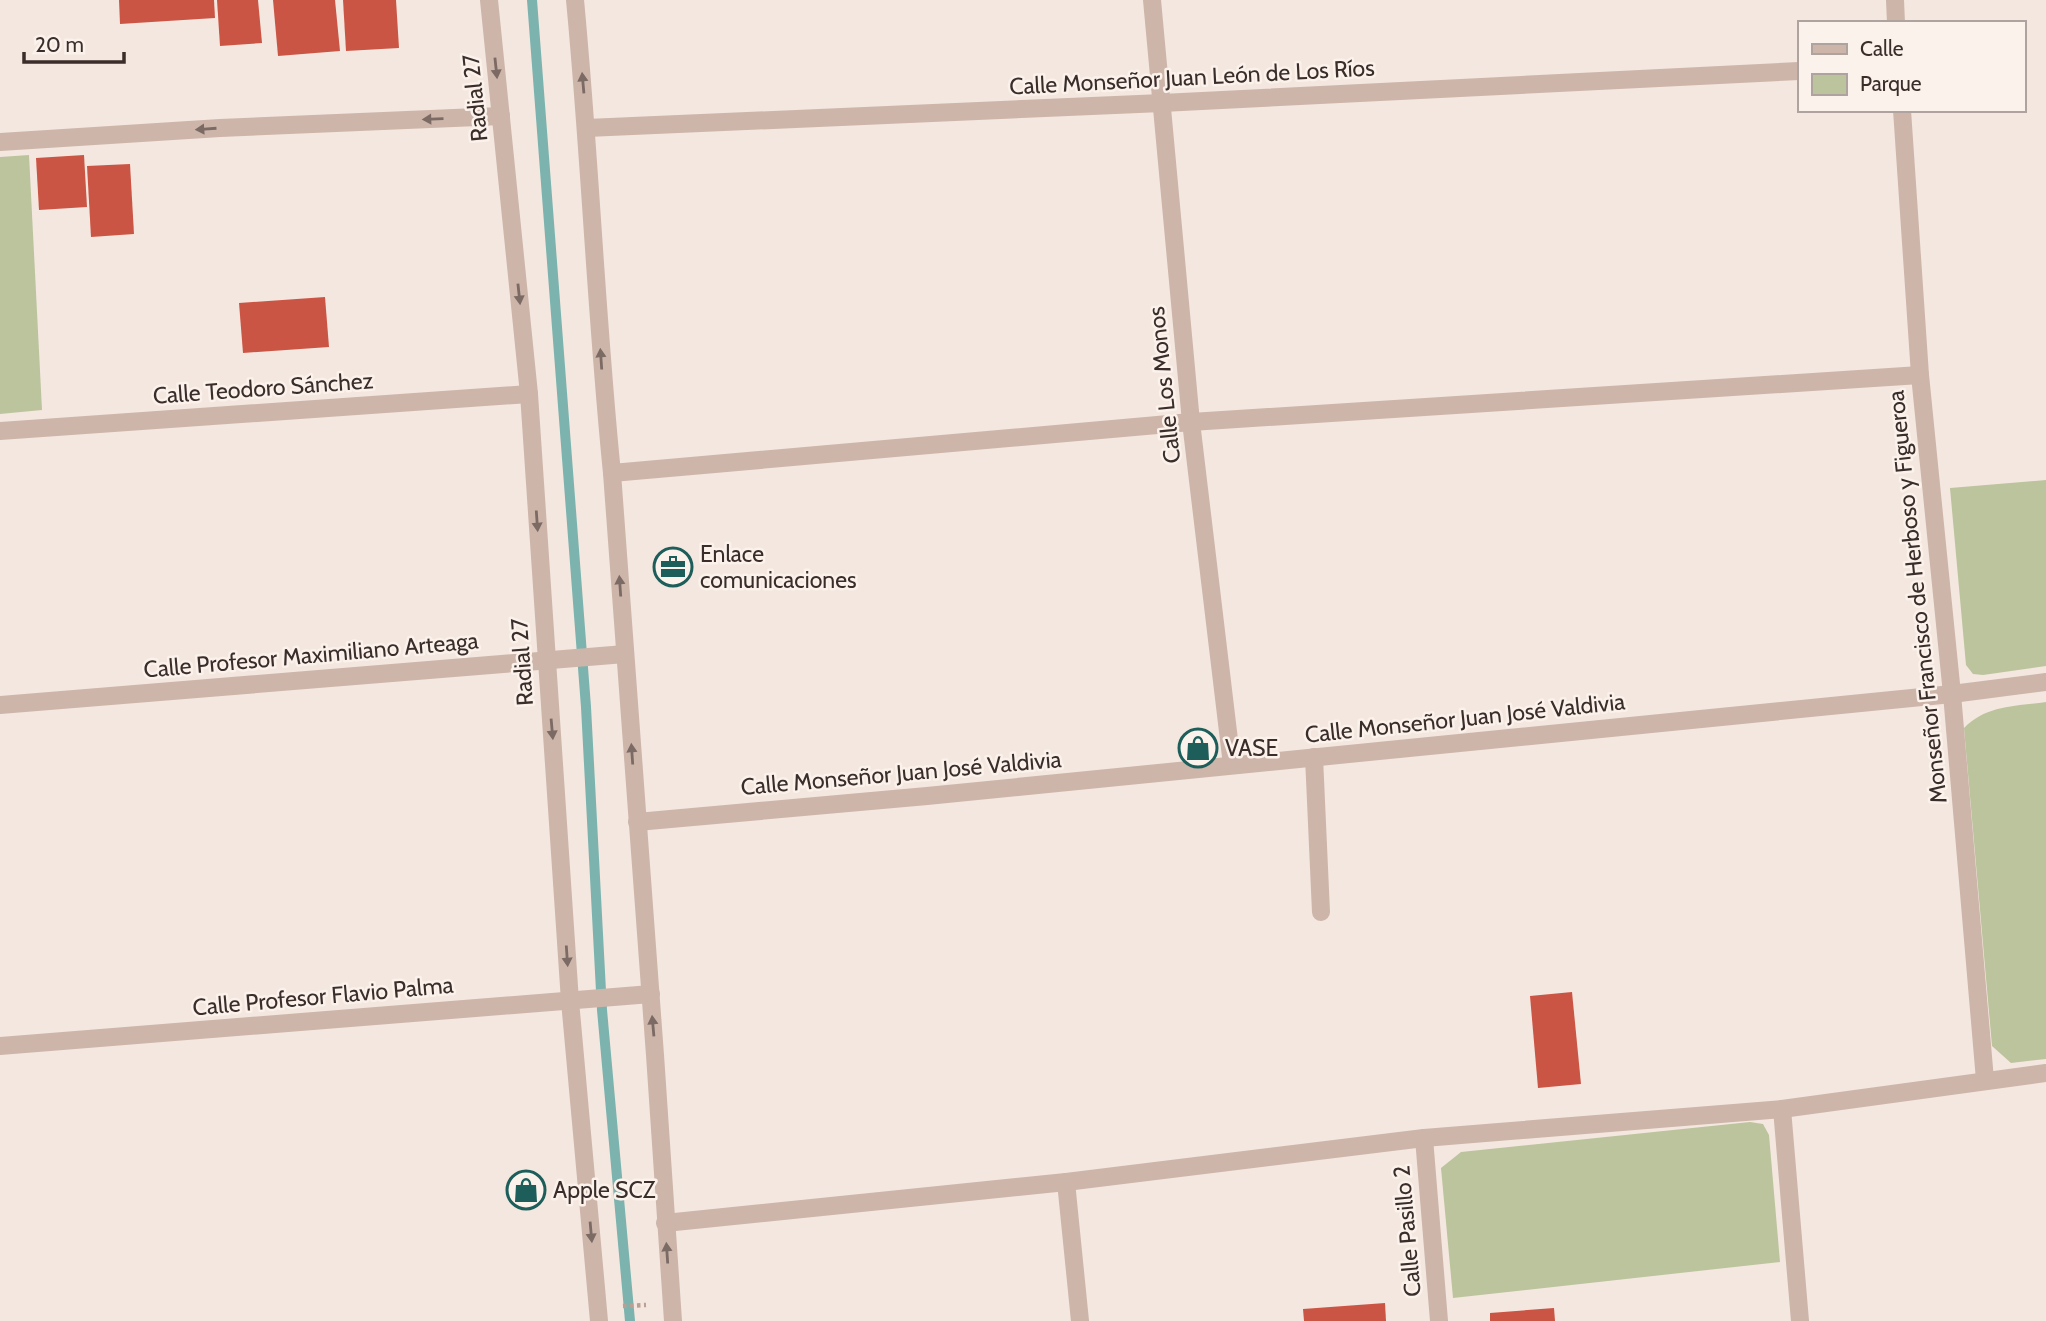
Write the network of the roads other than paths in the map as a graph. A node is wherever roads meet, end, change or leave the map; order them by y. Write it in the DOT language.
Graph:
graph roads {
  1 [pos="489,0"];
  2 [pos="575,0"];
  3 [pos="1152,0"];
  4 [pos="1895,0"];
  5 [pos="1896,21"];
  6 [pos="1798,71"];
  7 [pos="1162,103"];
  8 [pos="1902,112"];
  9 [pos="501,116"];
  10 [pos="587,128"];
  11 [pos="0,142"];
  12 [pos="1920,375"];
  13 [pos="529,394"];
  14 [pos="1191,422"];
  15 [pos="0,431"];
  16 [pos="612,473"];
  17 [pos="619,654"];
  18 [pos="546,661"];
  19 [pos="2046,682"];
  20 [pos="1952,694"];
  21 [pos="0,705"];
  22 [pos="1314,757"];
  23 [pos="1232,765"];
  24 [pos="637,822"];
  25 [pos="1321,912"];
  26 [pos="642,995"];
  27 [pos="570,1001"];
  28 [pos="0,1046"];
  29 [pos="2046,1073"];
  30 [pos="1985,1080"];
  31 [pos="1782,1110"];
  32 [pos="1424,1138"];
  33 [pos="1066,1182"];
  34 [pos="665,1223"];
  35 [pos="599,1321"];
  36 [pos="673,1321"];
  37 [pos="1080,1321"];
  38 [pos="1439,1321"];
  39 [pos="1800,1321"];
  1 -- 9 [label="street, Radial 27, one-way"];
  10 -- 2 [label="street, one-way"];
  3 -- 7 [label="street, Calle Los Monos"];
  4 -- 5 [label="street"];
  6 -- 7 [label="street, Calle Monseñor Juan León de Los Ríos"];
  7 -- 10 [label="street, Calle Monseñor Juan León de Los Ríos"];
  7 -- 14 [label="street, Calle Los Monos"];
  8 -- 12 [label="street, Monseñor Francisco de Herboso y Figueroa"];
  9 -- 11 [label="street, one-way"];
  9 -- 13 [label="street, Radial 27, one-way"];
  16 -- 10 [label="street, one-way"];
  12 -- 14 [label="street"];
  12 -- 20 [label="street, Monseñor Francisco de Herboso y Figueroa"];
  13 -- 15 [label="street, Calle Teodoro Sánchez"];
  13 -- 18 [label="street, Radial 27, one-way"];
  14 -- 16 [label="street"];
  14 -- 23 [label="street, Calle Los Monos"];
  17 -- 16 [label="street, one-way"];
  17 -- 18 [label="street, Calle Profesor Maximiliano Arteaga"];
  24 -- 17 [label="street, one-way"];
  18 -- 21 [label="street, Calle Profesor Maximiliano Arteaga"];
  18 -- 27 [label="street, Radial 27, one-way"];
  19 -- 20 [label="street, Calle Monseñor Juan José Valdivia"];
  20 -- 22 [label="street, Calle Monseñor Juan José Valdivia"];
  20 -- 30 [label="street, Monseñor Francisco de Herboso y Figueroa"];
  22 -- 23 [label="street, Calle Monseñor Juan José Valdivia"];
  22 -- 25 [label="street"];
  23 -- 24 [label="street, Calle Monseñor Juan José Valdivia"];
  24 -- 26 [label="street"];
  26 -- 27 [label="street, Calle Profesor Flavio Palma"];
  34 -- 26 [label="street, one-way"];
  27 -- 28 [label="street, Calle Profesor Flavio Palma"];
  27 -- 35 [label="street, Radial 27, one-way"];
  29 -- 30 [label="street"];
  30 -- 31 [label="street"];
  31 -- 32 [label="street"];
  31 -- 39 [label="street"];
  32 -- 33 [label="street"];
  32 -- 38 [label="street, Calle Pasillo 2"];
  33 -- 34 [label="street"];
  33 -- 37 [label="street"];
  36 -- 34 [label="street, one-way"];
}
